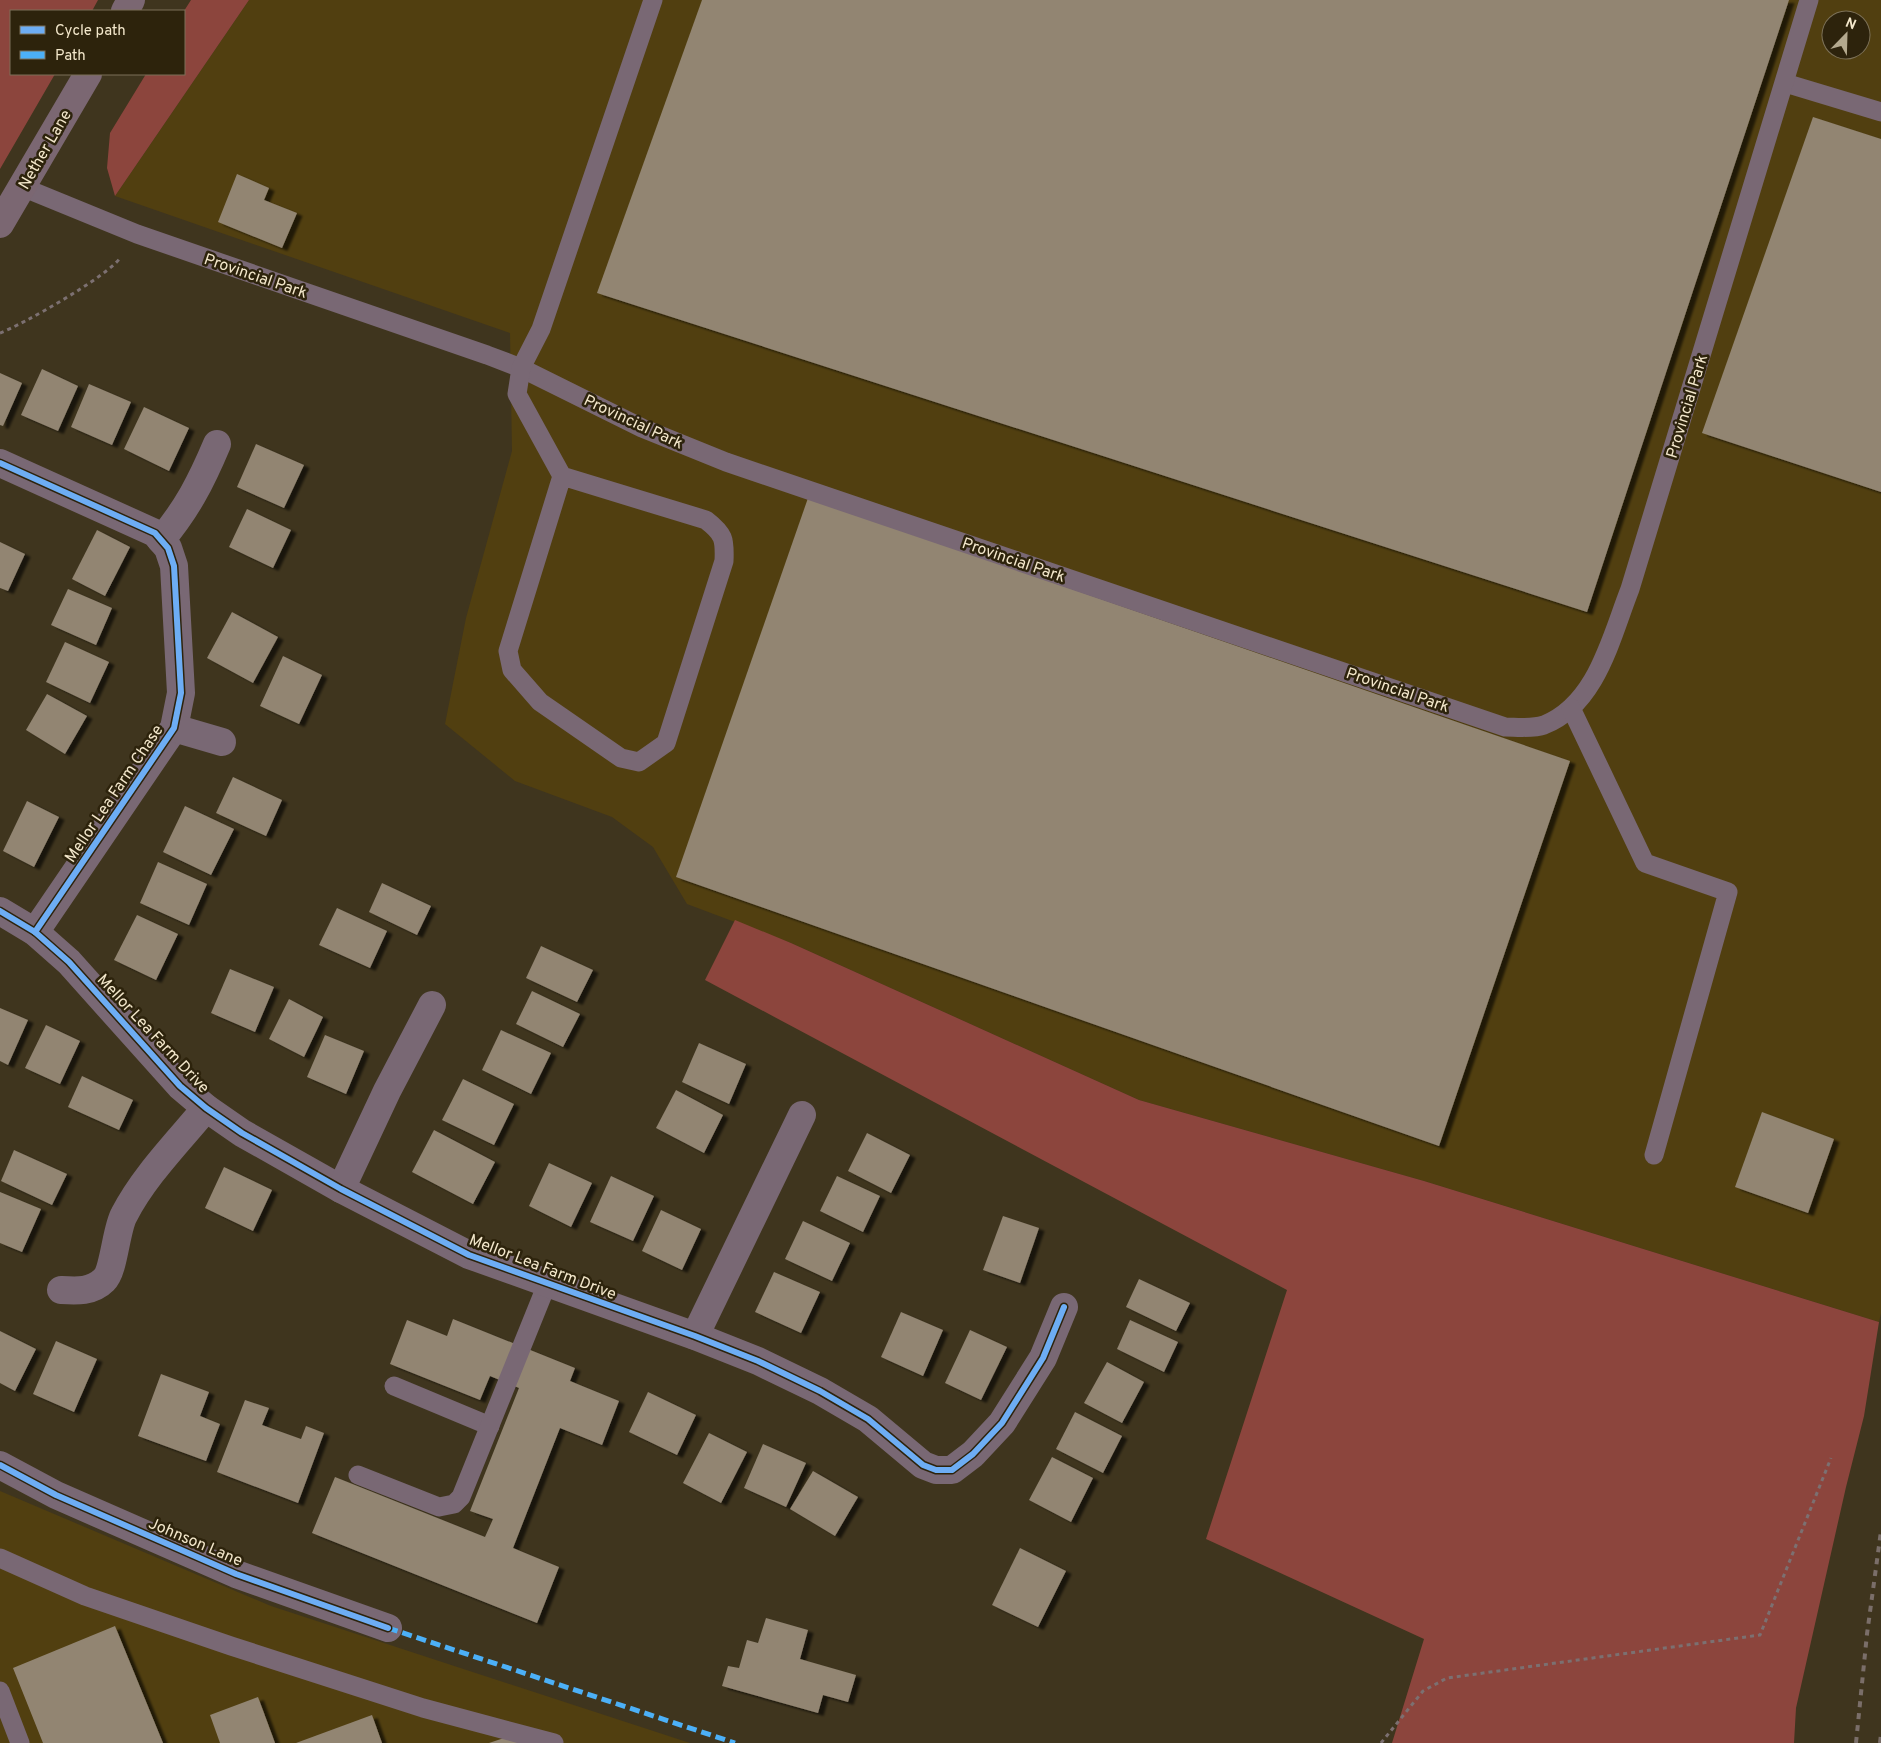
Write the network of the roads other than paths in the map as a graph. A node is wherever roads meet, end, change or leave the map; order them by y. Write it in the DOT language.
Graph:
graph roads {
  1 [pos="653,0"];
  2 [pos="1809,0"];
  3 [pos="87,75"];
  4 [pos="1785,83"];
  5 [pos="1881,112"];
  6 [pos="22,187"];
  7 [pos="0,224"];
  8 [pos="521,368"];
  9 [pos="217,444"];
  10 [pos="0,463"];
  11 [pos="562,476"];
  12 [pos="161,540"];
  13 [pos="1571,708"];
  14 [pos="174,728"];
  15 [pos="222,742"];
  16 [pos="0,911"];
  17 [pos="34,932"];
  18 [pos="432,1004"];
  19 [pos="206,1108"];
  20 [pos="802,1115"];
  21 [pos="1654,1155"];
  22 [pos="341,1189"];
  23 [pos="547,1284"];
  24 [pos="61,1290"];
  25 [pos="1064,1307"];
  26 [pos="695,1336"];
  27 [pos="394,1386"];
  28 [pos="490,1426"];
  29 [pos="0,1465"];
  30 [pos="358,1475"];
  31 [pos="0,1558"];
  32 [pos="388,1628"];
  33 [pos="0,1691"];
  34 [pos="20,1743"];
  35 [pos="554,1743"];
  1 -- 8 [label="lane"];
  2 -- 4 [label="lane, Provincial Park"];
  3 -- 6 [label="main road, Nether Lane"];
  4 -- 5 [label="lane"];
  4 -- 13 [label="lane, Provincial Park"];
  6 -- 7 [label="main road, Nether Lane"];
  6 -- 8 [label="lane, Provincial Park"];
  8 -- 11 [label="lane"];
  8 -- 13 [label="lane, Provincial Park"];
  9 -- 12 [label="street"];
  10 -- 12 [label="street, Mellor Lea Farm Chase"];
  11 -- 11 [label="lane"];
  12 -- 14 [label="street, Mellor Lea Farm Chase"];
  13 -- 21 [label="lane"];
  14 -- 15 [label="street, Mellor Lea Farm Chase"];
  14 -- 17 [label="street, Mellor Lea Farm Chase"];
  16 -- 17 [label="street, Mellor Lea Farm Drive"];
  17 -- 19 [label="street, Mellor Lea Farm Drive"];
  18 -- 22 [label="street"];
  19 -- 22 [label="street, Mellor Lea Farm Drive"];
  19 -- 24 [label="street"];
  20 -- 26 [label="street"];
  22 -- 23 [label="street, Mellor Lea Farm Drive"];
  23 -- 26 [label="street, Mellor Lea Farm Drive"];
  23 -- 28 [label="lane"];
  25 -- 26 [label="street, Mellor Lea Farm Drive"];
  27 -- 28 [label="lane"];
  28 -- 30 [label="lane"];
  29 -- 32 [label="street, Johnson Lane"];
  31 -- 35 [label="lane"];
  33 -- 34 [label="lane"];
}
